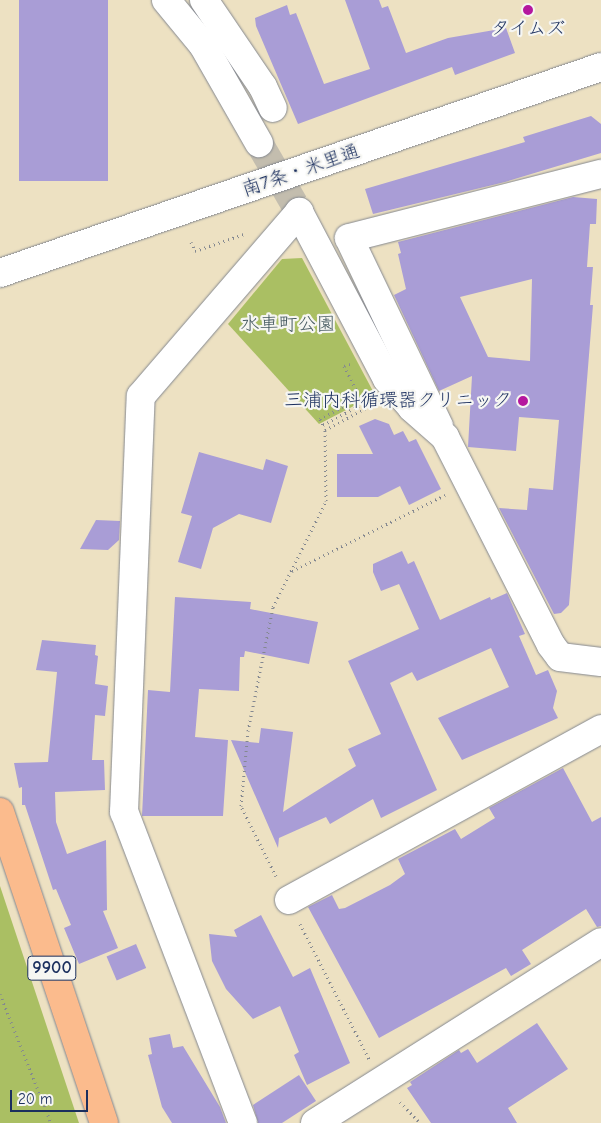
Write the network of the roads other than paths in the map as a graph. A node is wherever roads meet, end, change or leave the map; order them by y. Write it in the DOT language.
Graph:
graph roads {
  1 [pos="166,0"];
  2 [pos="209,1"];
  3 [pos="601,67"];
  4 [pos="273,108"];
  5 [pos="259,143"];
  6 [pos="601,174"];
  7 [pos="0,273"];
  8 [pos="445,437"];
  9 [pos="601,662"];
  10 [pos="601,729"];
  11 [pos="0,812"];
  12 [pos="289,900"];
  13 [pos="601,942"];
  14 [pos="104,1123"];
  15 [pos="243,1123"];
  16 [pos="315,1123"];
  1 -- 5 [label="street"];
  2 -- 4 [label="street"];
  3 -- 7 [label="street, 南7条・米里通"];
  6 -- 8 [label="street"];
  8 -- 9 [label="street"];
  8 -- 15 [label="street"];
  10 -- 12 [label="street"];
  11 -- 14 [label="main road, 9900"];
  13 -- 16 [label="street"];
}
